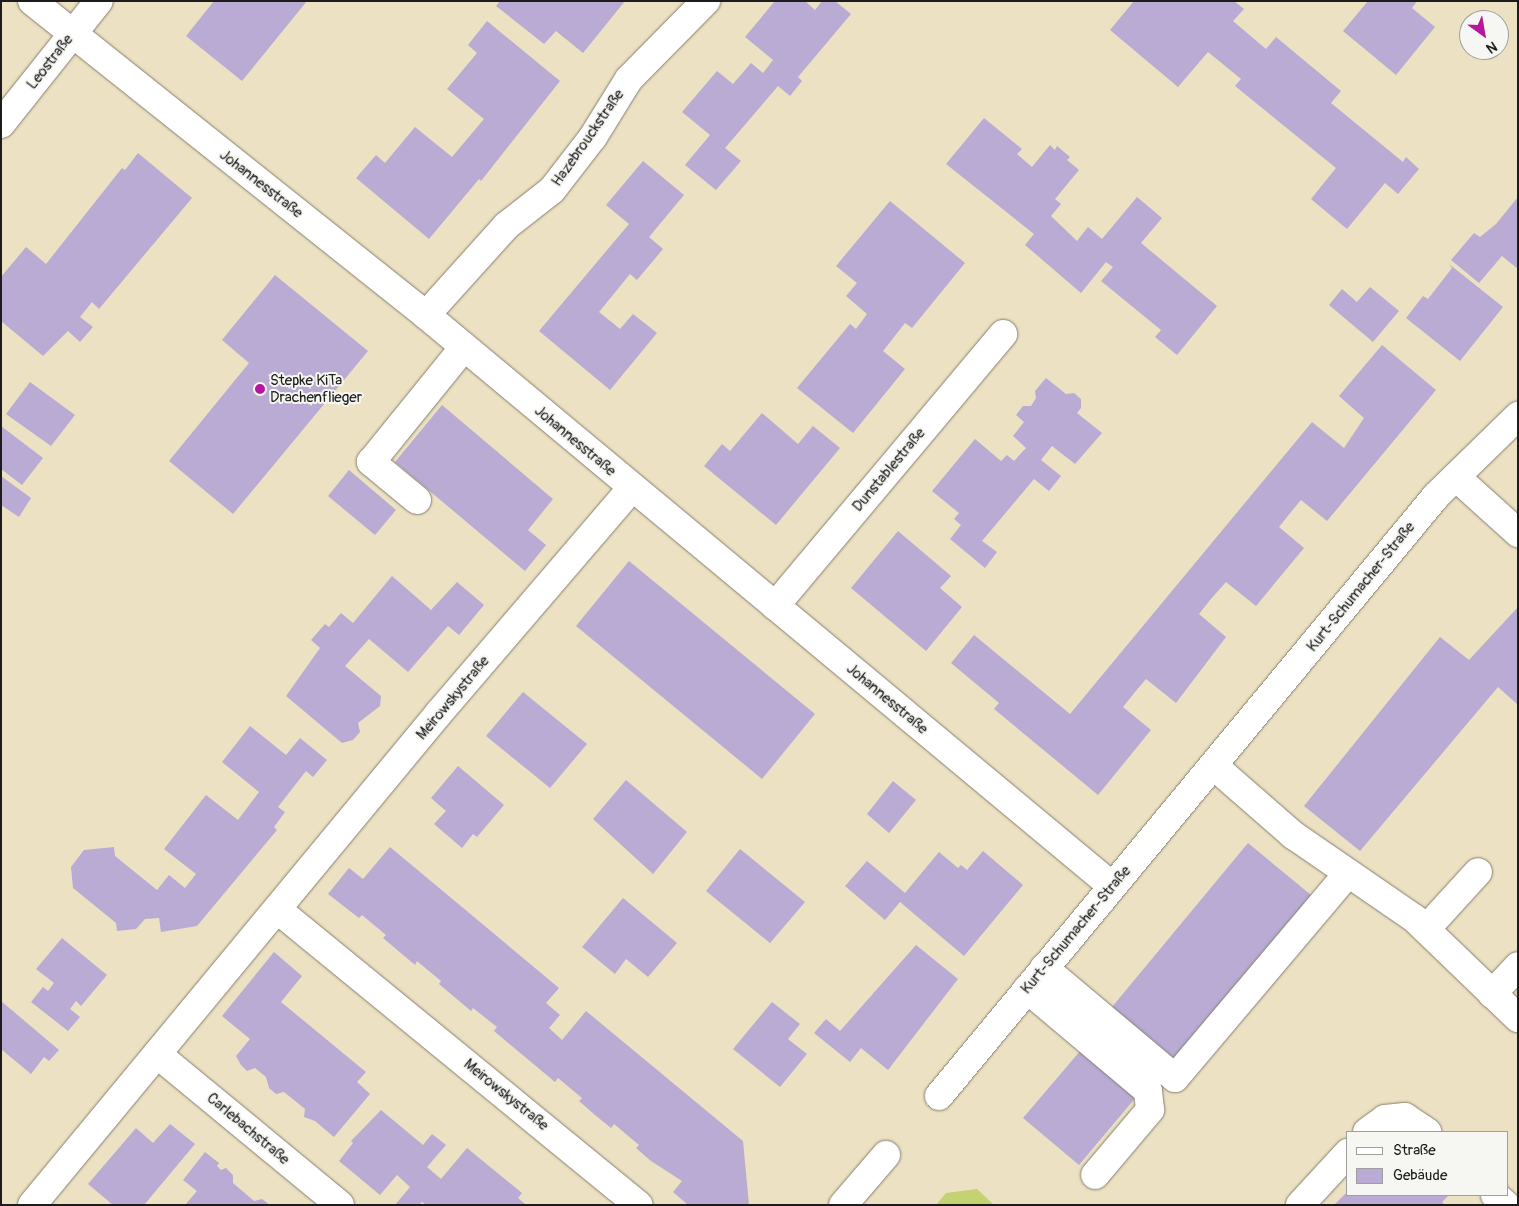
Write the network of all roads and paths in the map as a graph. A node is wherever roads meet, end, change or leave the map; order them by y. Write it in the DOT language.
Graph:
graph roads {
  1 [pos="32,1"];
  2 [pos="99,1"];
  3 [pos="706,1"];
  4 [pos="72,34"];
  5 [pos="1,124"];
  6 [pos="426,315"];
  7 [pos="1003,334"];
  8 [pos="464,347"];
  9 [pos="1518,416"];
  10 [pos="1456,477"];
  11 [pos="631,489"];
  12 [pos="417,500"];
  13 [pos="1518,533"];
  14 [pos="775,606"];
  15 [pos="1214,766"];
  16 [pos="1478,872"];
  17 [pos="1348,873"];
  18 [pos="1112,886"];
  19 [pos="278,910"];
  20 [pos="1426,929"];
  21 [pos="1518,966"];
  22 [pos="1044,968"];
  23 [pos="1027,989"];
  24 [pos="1492,994"];
  25 [pos="1518,1018"];
  26 [pos="157,1054"];
  27 [pos="939,1096"];
  28 [pos="1368,1131"];
  29 [pos="1426,1131"];
  30 [pos="886,1155"];
  31 [pos="1346,1155"];
  32 [pos="1096,1176"];
  33 [pos="1496,1196"];
  34 [pos="32,1205"];
  35 [pos="340,1205"];
  36 [pos="639,1205"];
  37 [pos="843,1205"];
  38 [pos="1300,1205"];
  39 [pos="1506,1205"];
  1 -- 4 [label="street, Johannesstraße"];
  2 -- 4 [label="street, Leostraße"];
  3 -- 6 [label="street, Hazebrouckstraße"];
  4 -- 5 [label="street, Leostraße"];
  4 -- 6 [label="street, Johannesstraße"];
  6 -- 8 [label="street, Johannesstraße"];
  7 -- 14 [label="street, Dunstablestraße"];
  8 -- 11 [label="street, Johannesstraße"];
  8 -- 12 [label="street"];
  9 -- 10 [label="street, Kurt-Schumacher-Straße"];
  10 -- 13 [label="street"];
  10 -- 15 [label="street, Kurt-Schumacher-Straße"];
  11 -- 14 [label="street, Johannesstraße"];
  11 -- 19 [label="street, Meirowskystraße"];
  14 -- 18 [label="street, Johannesstraße"];
  15 -- 17 [label="street"];
  15 -- 18 [label="street, Kurt-Schumacher-Straße"];
  16 -- 20 [label="street"];
  17 -- 20 [label="street"];
  17 -- 22 [label="street"];
  18 -- 22 [label="street, Kurt-Schumacher-Straße"];
  19 -- 26 [label="street, Meirowskystraße"];
  19 -- 36 [label="street, Meirowskystraße"];
  20 -- 24 [label="street"];
  21 -- 24 [label="street"];
  22 -- 23 [label="street, Kurt-Schumacher-Straße"];
  23 -- 27 [label="street, Kurt-Schumacher-Straße"];
  23 -- 32 [label="street"];
  24 -- 25 [label="street"];
  26 -- 34 [label="street, Meirowskystraße"];
  26 -- 35 [label="street, Carlebachstraße"];
  28 -- 29 [label="street"];
  30 -- 37 [label="street"];
  31 -- 38 [label="street"];
  33 -- 39 [label="street"];
}
